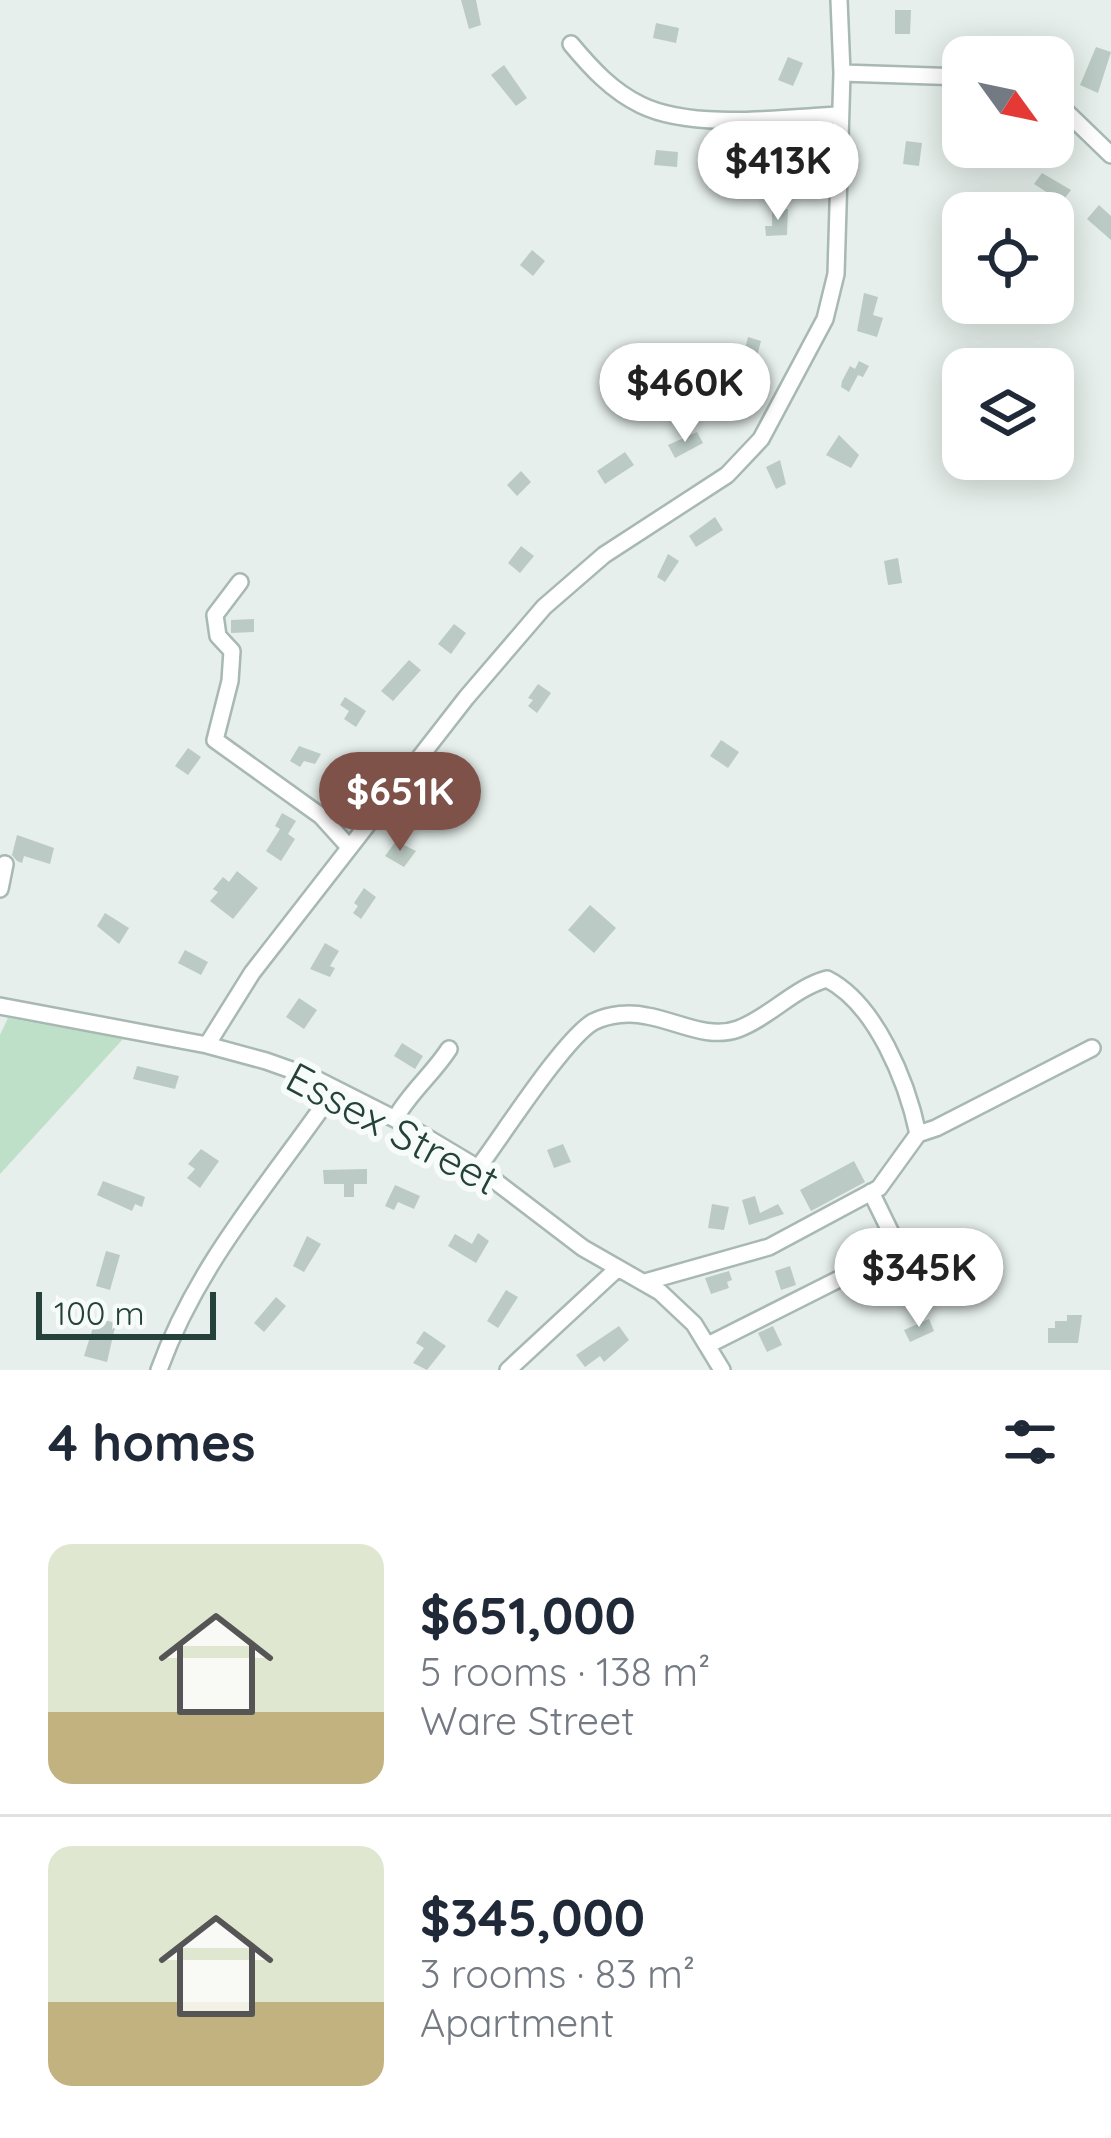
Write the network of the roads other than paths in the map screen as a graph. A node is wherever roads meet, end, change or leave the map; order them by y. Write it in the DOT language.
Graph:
graph roads {
  1 [pos="839,0"];
  2 [pos="571,44"];
  3 [pos="842,73"];
  4 [pos="942,76"];
  5 [pos="838,115"];
  6 [pos="1074,118"];
  7 [pos="1109,149"];
  8 [pos="240,582"];
  9 [pos="350,847"];
  10 [pos="5,864"];
  11 [pos="0,889"];
  12 [pos="0,1006"];
  13 [pos="207,1045"];
  14 [pos="449,1048"];
  15 [pos="1092,1048"];
  16 [pos="335,1089"];
  17 [pos="395,1119"];
  18 [pos="918,1134"];
  19 [pos="478,1168"];
  20 [pos="871,1192"];
  21 [pos="617,1269"];
  22 [pos="645,1282"];
  23 [pos="707,1345"];
  24 [pos="159,1370"];
  25 [pos="508,1370"];
  26 [pos="722,1370"];
  1 -- 3 [label="street"];
  2 -- 5 [label="street"];
  3 -- 4 [label="street"];
  3 -- 5 [label="street"];
  5 -- 9 [label="street"];
  6 -- 7 [label="street"];
  8 -- 9 [label="street"];
  9 -- 13 [label="street"];
  10 -- 11 [label="street"];
  12 -- 13 [label="street, Essex Street"];
  13 -- 16 [label="street, Essex Street"];
  14 -- 17 [label="street"];
  15 -- 18 [label="street"];
  16 -- 17 [label="street, Essex Street"];
  16 -- 24 [label="street"];
  17 -- 19 [label="street, Essex Street"];
  18 -- 19 [label="street"];
  18 -- 20 [label="street"];
  19 -- 21 [label="street, Essex Street"];
  20 -- 22 [label="street"];
  20 -- 23 [label="street"];
  21 -- 22 [label="street, Essex Street"];
  21 -- 25 [label="street"];
  22 -- 23 [label="street, Essex Street"];
  23 -- 26 [label="street, Essex Street"];
}
